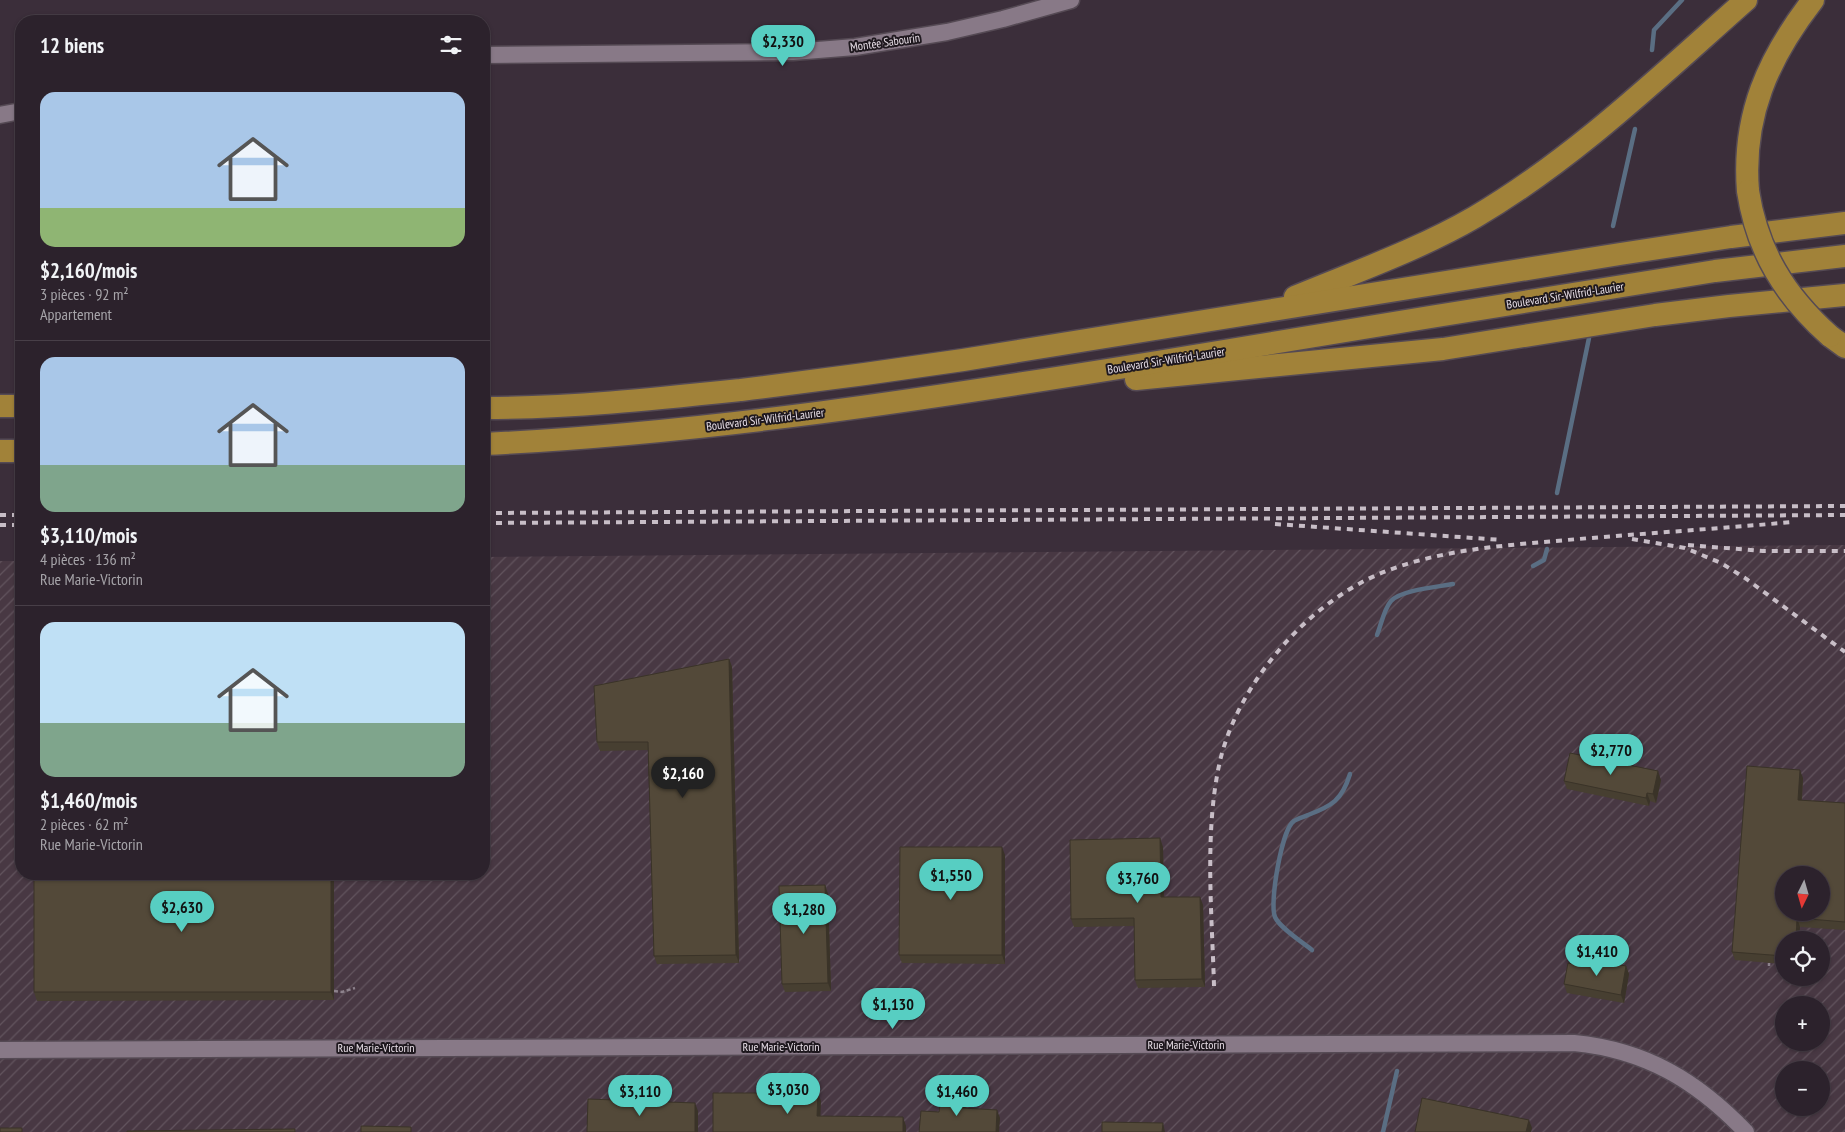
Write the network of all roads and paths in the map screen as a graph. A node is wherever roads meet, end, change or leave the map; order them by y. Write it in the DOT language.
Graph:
graph roads {
  1 [pos="1071,0"];
  2 [pos="1746,0"];
  3 [pos="1813,0"];
  4 [pos="490,55"];
  5 [pos="15,112"];
  6 [pos="0,115"];
  7 [pos="1845,224"];
  8 [pos="1845,256"];
  9 [pos="1845,294"];
  10 [pos="1264,310"];
  11 [pos="1837,341"];
  12 [pos="938,397"];
  13 [pos="0,406"];
  14 [pos="15,406"];
  15 [pos="490,408"];
  16 [pos="490,444"];
  17 [pos="0,451"];
  18 [pos="15,451"];
  19 [pos="355,988"];
  20 [pos="334,991"];
  21 [pos="0,1050"];
  22 [pos="1746,1132"];
  1 -- 4 [label="street, Montée Sabourin"];
  2 -- 10 [label="highway"];
  3 -- 11 [label="highway, bridge"];
  5 -- 6 [label="street"];
  7 -- 10 [label="highway"];
  8 -- 12 [label="highway, Boulevard Sir-Wilfrid-Laurier"];
  9 -- 12 [label="highway"];
  10 -- 15 [label="highway"];
  12 -- 16 [label="highway, Boulevard Sir-Wilfrid-Laurier"];
  13 -- 14 [label="highway"];
  17 -- 18 [label="highway"];
  19 -- 20 [label="path"];
  21 -- 22 [label="street, Rue Marie-Victorin"];
}
